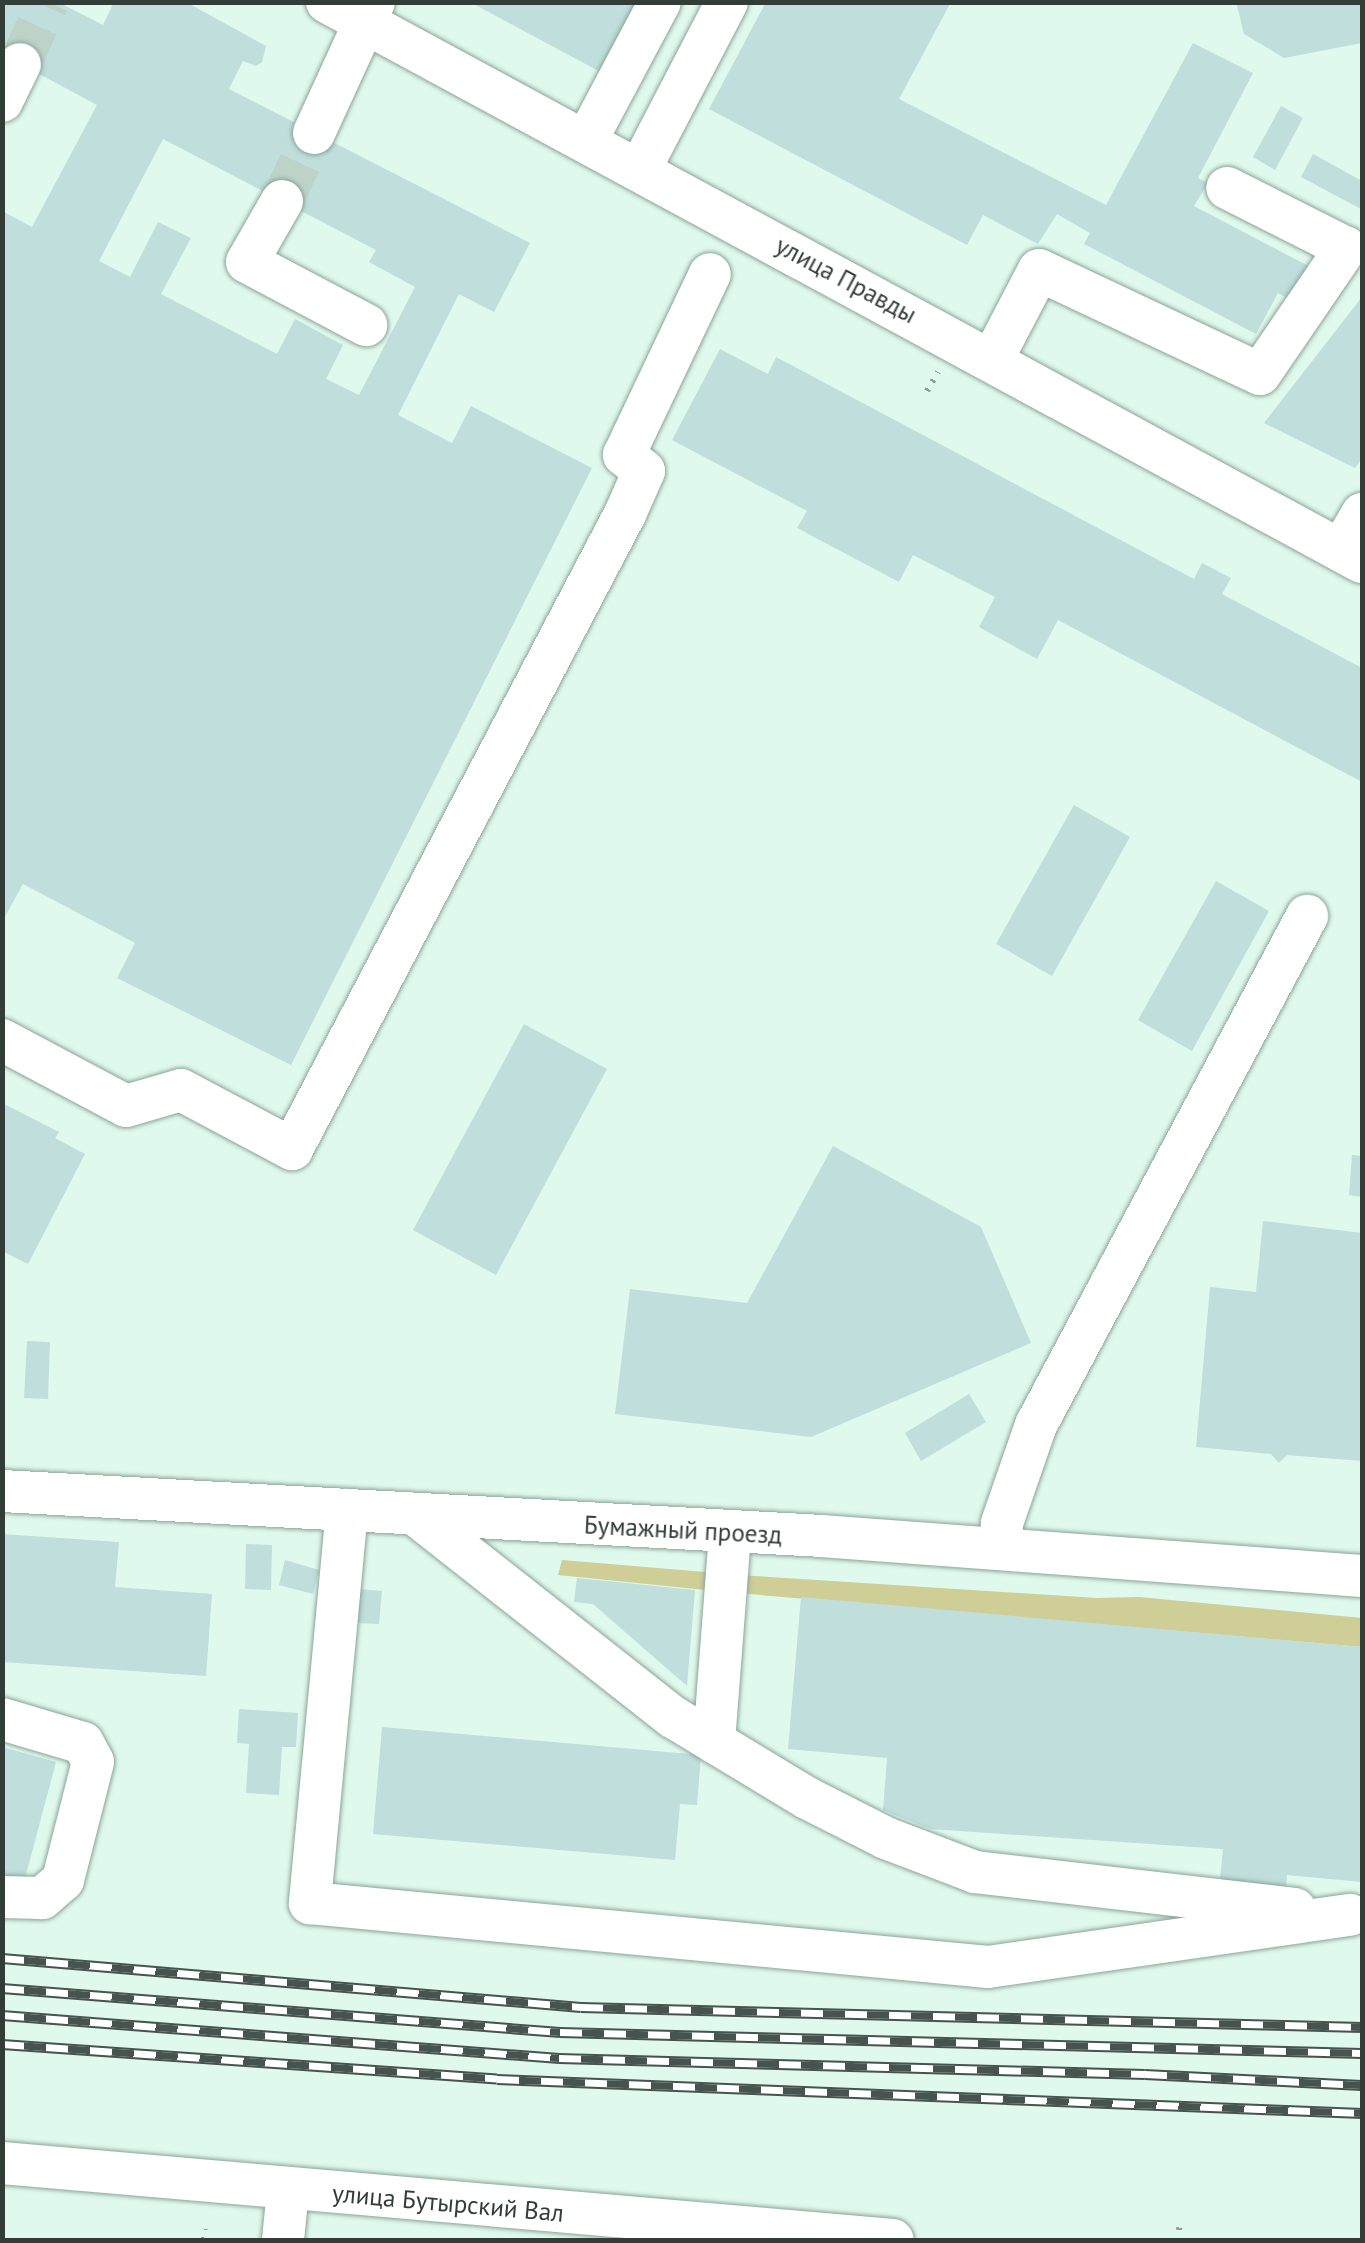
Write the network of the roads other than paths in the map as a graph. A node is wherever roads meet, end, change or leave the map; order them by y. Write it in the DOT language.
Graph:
graph roads {
  1 [pos="327,2"];
  2 [pos="660,2"];
  3 [pos="726,2"];
  4 [pos="369,12"];
  5 [pos="314,133"];
  6 [pos="586,141"];
  7 [pos="640,169"];
  8 [pos="1226,188"];
  9 [pos="282,201"];
  10 [pos="710,274"];
  11 [pos="366,324"];
  12 [pos="993,358"];
  13 [pos="1355,542"];
  14 [pos="1306,916"];
  15 [pos="2,1040"];
  16 [pos="2,1492"];
  17 [pos="347,1510"];
  18 [pos="416,1514"];
  19 [pos="730,1532"];
  20 [pos="1000,1548"];
  21 [pos="1362,1576"];
  22 [pos="2,1719"];
  23 [pos="714,1742"];
  24 [pos="2,1897"];
  25 [pos="1356,1914"];
  26 [pos="2,2163"];
  27 [pos="288,2190"];
  28 [pos="483,2224"];
  29 [pos="711,2233"];
  30 [pos="284,2240"];
  31 [pos="893,2240"];
  1 -- 4 [label="street, улица Правды"];
  2 -- 6 [label="street"];
  3 -- 7 [label="street"];
  4 -- 5 [label="street"];
  4 -- 6 [label="street, улица Правды"];
  6 -- 7 [label="street, улица Правды"];
  7 -- 12 [label="street, улица Правды"];
  8 -- 12 [label="street"];
  9 -- 11 [label="street"];
  10 -- 15 [label="street"];
  12 -- 13 [label="street, улица Правды"];
  14 -- 20 [label="street"];
  16 -- 17 [label="street, Бумажный проезд"];
  17 -- 18 [label="street, Бумажный проезд"];
  17 -- 25 [label="street"];
  18 -- 19 [label="street, Бумажный проезд"];
  18 -- 23 [label="street"];
  19 -- 20 [label="street, Бумажный проезд"];
  19 -- 23 [label="street"];
  20 -- 21 [label="street, Бумажный проезд"];
  22 -- 24 [label="street"];
  23 -- 25 [label="street"];
  26 -- 27 [label="street, улица Бутырский Вал"];
  27 -- 28 [label="street, улица Бутырский Вал"];
  27 -- 30 [label="street"];
  28 -- 29 [label="street, улица Бутырский Вал"];
  29 -- 31 [label="street, улица Бутырский Вал"];
}
